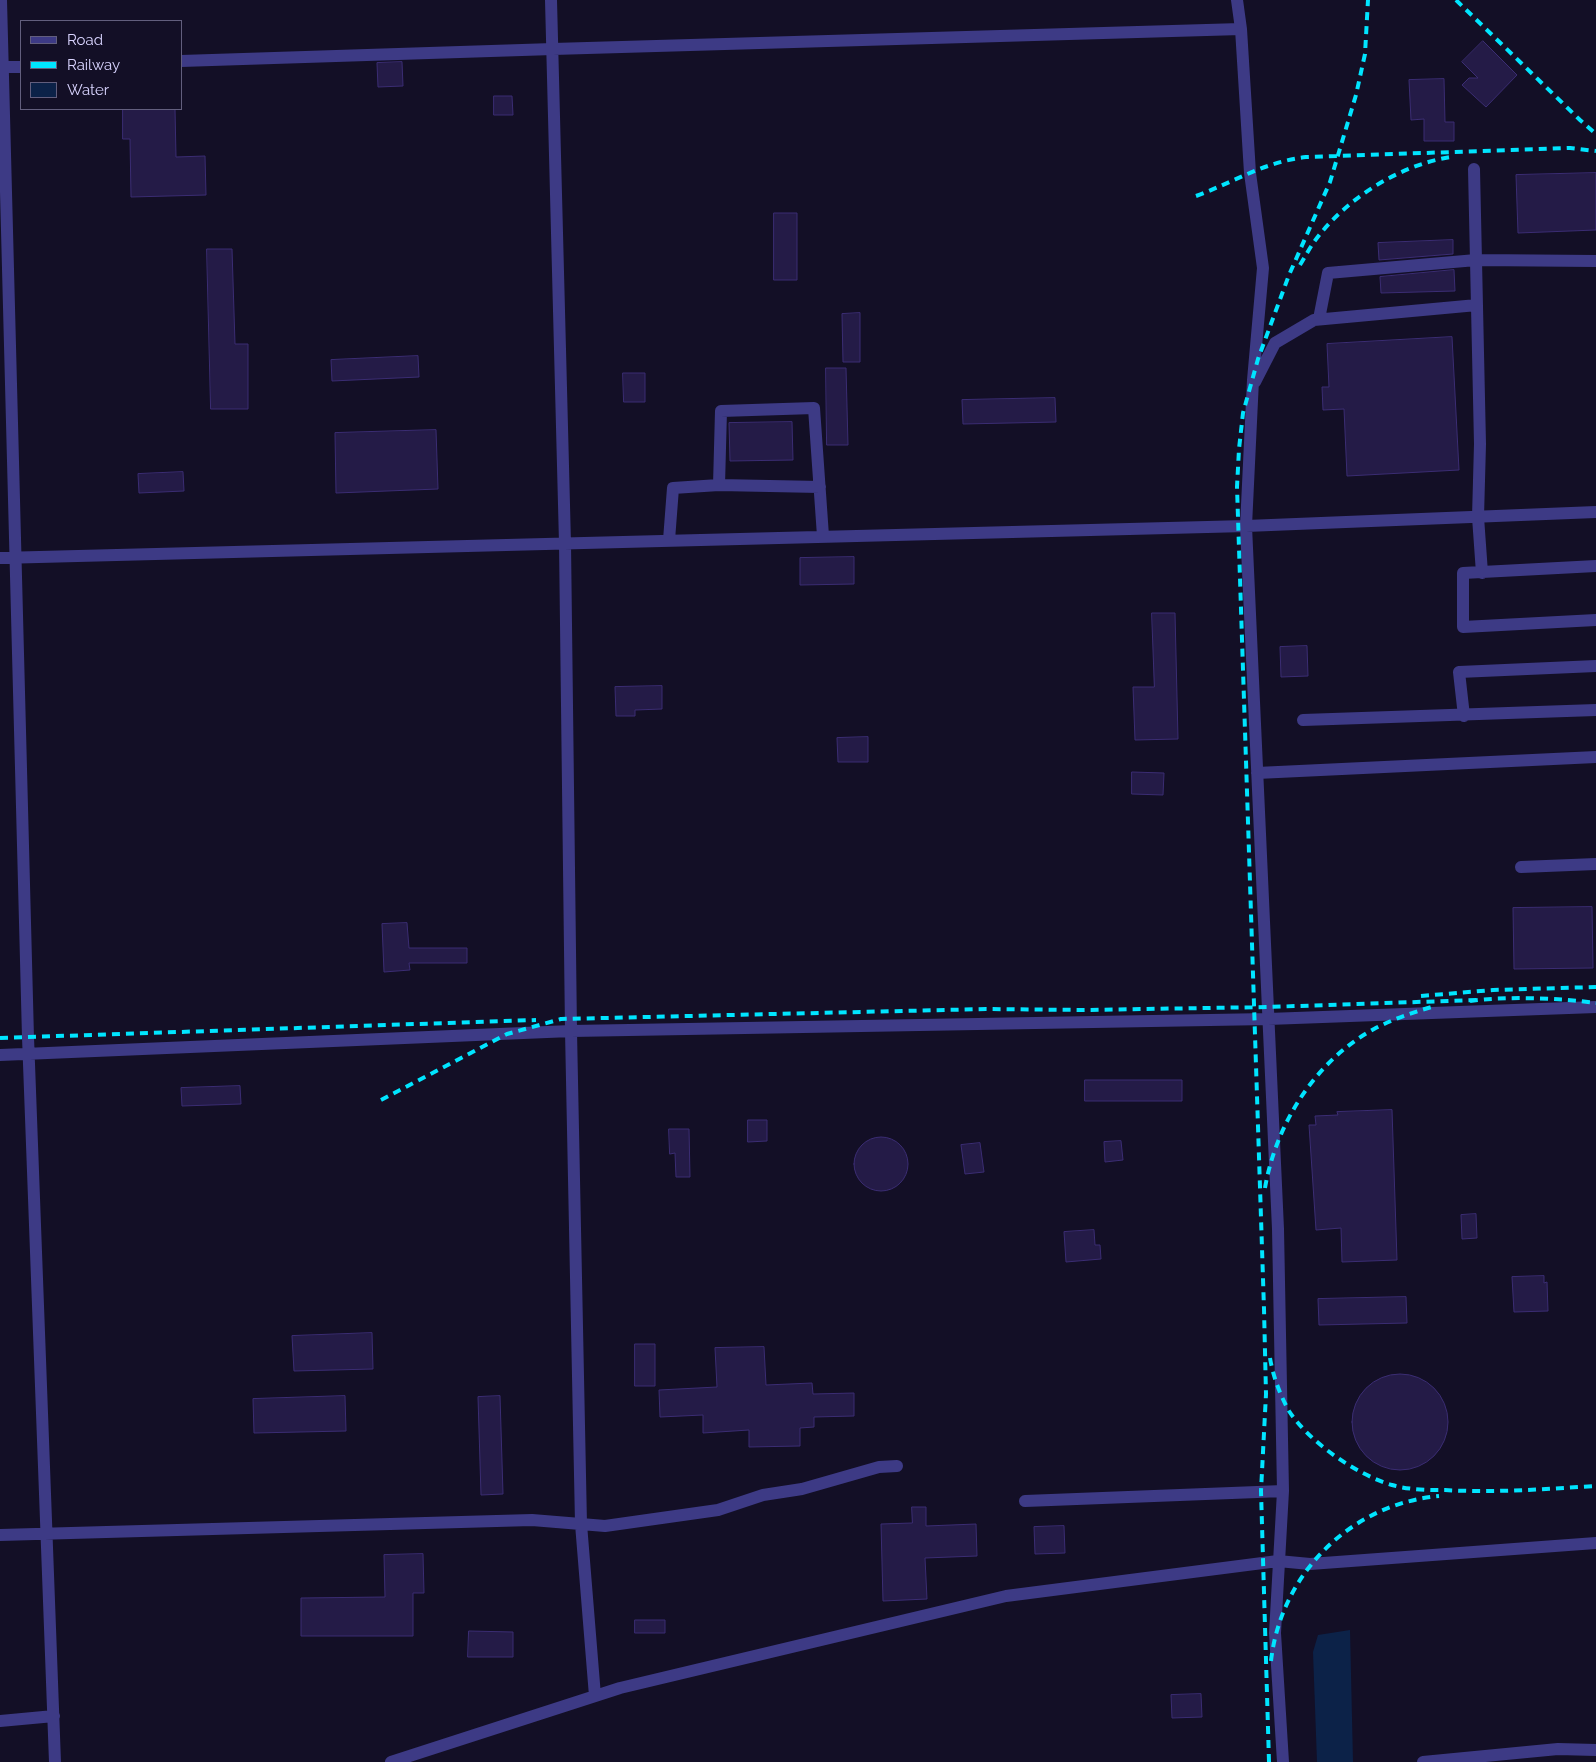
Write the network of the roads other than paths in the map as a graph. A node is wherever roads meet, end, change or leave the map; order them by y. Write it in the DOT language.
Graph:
graph roads {
  1 [pos="1,0"];
  2 [pos="552,0"];
  3 [pos="1237,0"];
  4 [pos="1241,29"];
  5 [pos="553,48"];
  6 [pos="182,61"];
  7 [pos="2,67"];
  8 [pos="20,67"];
  9 [pos="1474,169"];
  10 [pos="1476,260"];
  11 [pos="1596,261"];
  12 [pos="1477,305"];
  13 [pos="1319,320"];
  14 [pos="1252,386"];
  15 [pos="719,485"];
  16 [pos="820,487"];
  17 [pos="1596,512"];
  18 [pos="1478,517"];
  19 [pos="1246,526"];
  20 [pos="823,536"];
  21 [pos="669,540"];
  22 [pos="565,543"];
  23 [pos="16,557"];
  24 [pos="0,558"];
  25 [pos="1596,566"];
  26 [pos="1482,573"];
  27 [pos="1596,620"];
  28 [pos="1596,666"];
  29 [pos="1596,710"];
  30 [pos="1464,716"];
  31 [pos="1303,720"];
  32 [pos="1596,756"];
  33 [pos="1257,773"];
  34 [pos="1596,864"];
  35 [pos="1521,867"];
  36 [pos="1596,1007"];
  37 [pos="1268,1019"];
  38 [pos="571,1031"];
  39 [pos="0,1055"];
  40 [pos="29,1055"];
  41 [pos="897,1466"];
  42 [pos="1282,1491"];
  43 [pos="1025,1501"];
  44 [pos="581,1524"];
  45 [pos="47,1534"];
  46 [pos="0,1535"];
  47 [pos="1596,1543"];
  48 [pos="1278,1562"];
  49 [pos="595,1696"];
  50 [pos="54,1716"];
  51 [pos="0,1721"];
  52 [pos="1596,1750"];
  53 [pos="55,1762"];
  54 [pos="391,1762"];
  55 [pos="1283,1762"];
  56 [pos="1423,1762"];
  1 -- 7 [label="lane"];
  2 -- 5 [label="lane"];
  3 -- 4 [label="lane"];
  4 -- 5 [label="lane"];
  4 -- 14 [label="lane"];
  5 -- 6 [label="lane"];
  5 -- 22 [label="lane"];
  7 -- 8 [label="lane"];
  7 -- 23 [label="lane"];
  9 -- 10 [label="lane"];
  10 -- 11 [label="lane"];
  10 -- 12 [label="lane"];
  10 -- 13 [label="lane"];
  12 -- 13 [label="lane"];
  12 -- 18 [label="lane"];
  13 -- 14 [label="lane"];
  14 -- 19 [label="lane"];
  15 -- 16 [label="lane"];
  15 -- 16 [label="lane"];
  15 -- 21 [label="lane"];
  16 -- 20 [label="lane"];
  17 -- 18 [label="lane"];
  18 -- 19 [label="lane"];
  18 -- 26 [label="lane"];
  19 -- 20 [label="lane"];
  19 -- 33 [label="lane"];
  20 -- 21 [label="lane"];
  21 -- 22 [label="lane"];
  22 -- 23 [label="lane"];
  22 -- 38 [label="lane"];
  23 -- 24 [label="lane"];
  23 -- 40 [label="lane"];
  25 -- 26 [label="lane"];
  26 -- 27 [label="lane"];
  28 -- 30 [label="lane"];
  29 -- 30 [label="lane"];
  30 -- 31 [label="lane"];
  32 -- 33 [label="lane"];
  33 -- 37 [label="lane"];
  34 -- 35 [label="lane"];
  36 -- 37 [label="lane"];
  37 -- 38 [label="lane"];
  37 -- 42 [label="lane"];
  38 -- 40 [label="lane"];
  38 -- 44 [label="lane"];
  39 -- 40 [label="lane"];
  40 -- 45 [label="lane"];
  41 -- 44 [label="lane"];
  42 -- 43 [label="lane"];
  42 -- 48 [label="lane"];
  44 -- 45 [label="lane"];
  44 -- 49 [label="lane"];
  45 -- 46 [label="lane"];
  45 -- 50 [label="lane"];
  47 -- 48 [label="lane"];
  48 -- 49 [label="lane"];
  48 -- 55 [label="lane"];
  49 -- 54 [label="lane"];
  50 -- 51 [label="lane"];
  50 -- 53 [label="lane"];
  52 -- 56 [label="lane"];
}
